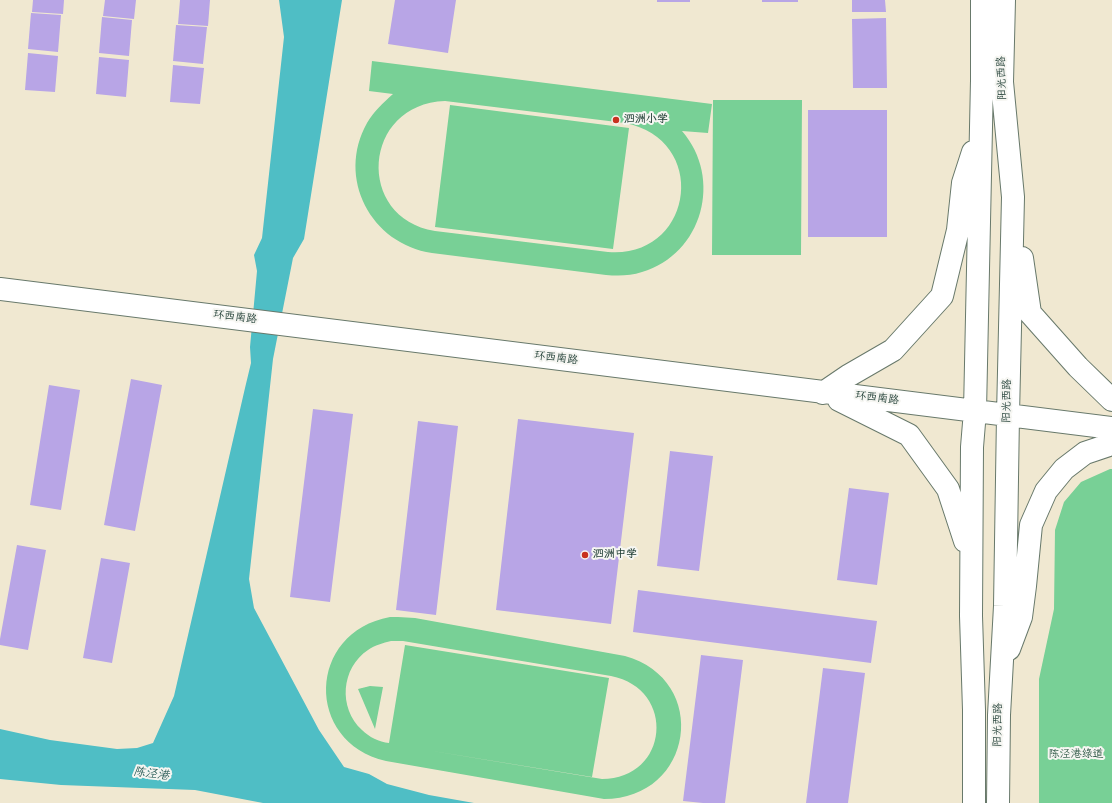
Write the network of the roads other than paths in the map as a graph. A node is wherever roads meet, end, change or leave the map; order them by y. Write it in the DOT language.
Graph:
graph roads {
  1 [pos="982,0"];
  2 [pos="1004,0"];
  3 [pos="981,129"];
  4 [pos="1013,198"];
  5 [pos="0,289"];
  6 [pos="824,393"];
  7 [pos="1112,400"];
  8 [pos="975,411"];
  9 [pos="1008,415"];
  10 [pos="1112,428"];
  11 [pos="1112,444"];
  12 [pos="971,560"];
  13 [pos="1002,667"];
  14 [pos="974,803"];
  15 [pos="998,803"];
  1 -- 3 [label="street, 阳光西路"];
  2 -- 4 [label="street, 阳光西路"];
  3 -- 6 [label="street"];
  3 -- 8 [label="street, 阳光西路"];
  4 -- 7 [label="street"];
  4 -- 9 [label="street, 阳光西路"];
  5 -- 6 [label="street, 环西南路"];
  6 -- 8 [label="street, 环西南路"];
  6 -- 12 [label="street"];
  8 -- 9 [label="street, 环西南路"];
  8 -- 12 [label="street, 阳光西路"];
  9 -- 10 [label="street, 环西南路"];
  9 -- 13 [label="street, 阳光西路"];
  11 -- 13 [label="street"];
  12 -- 14 [label="street, 阳光西路"];
  13 -- 15 [label="street, 阳光西路"];
}
